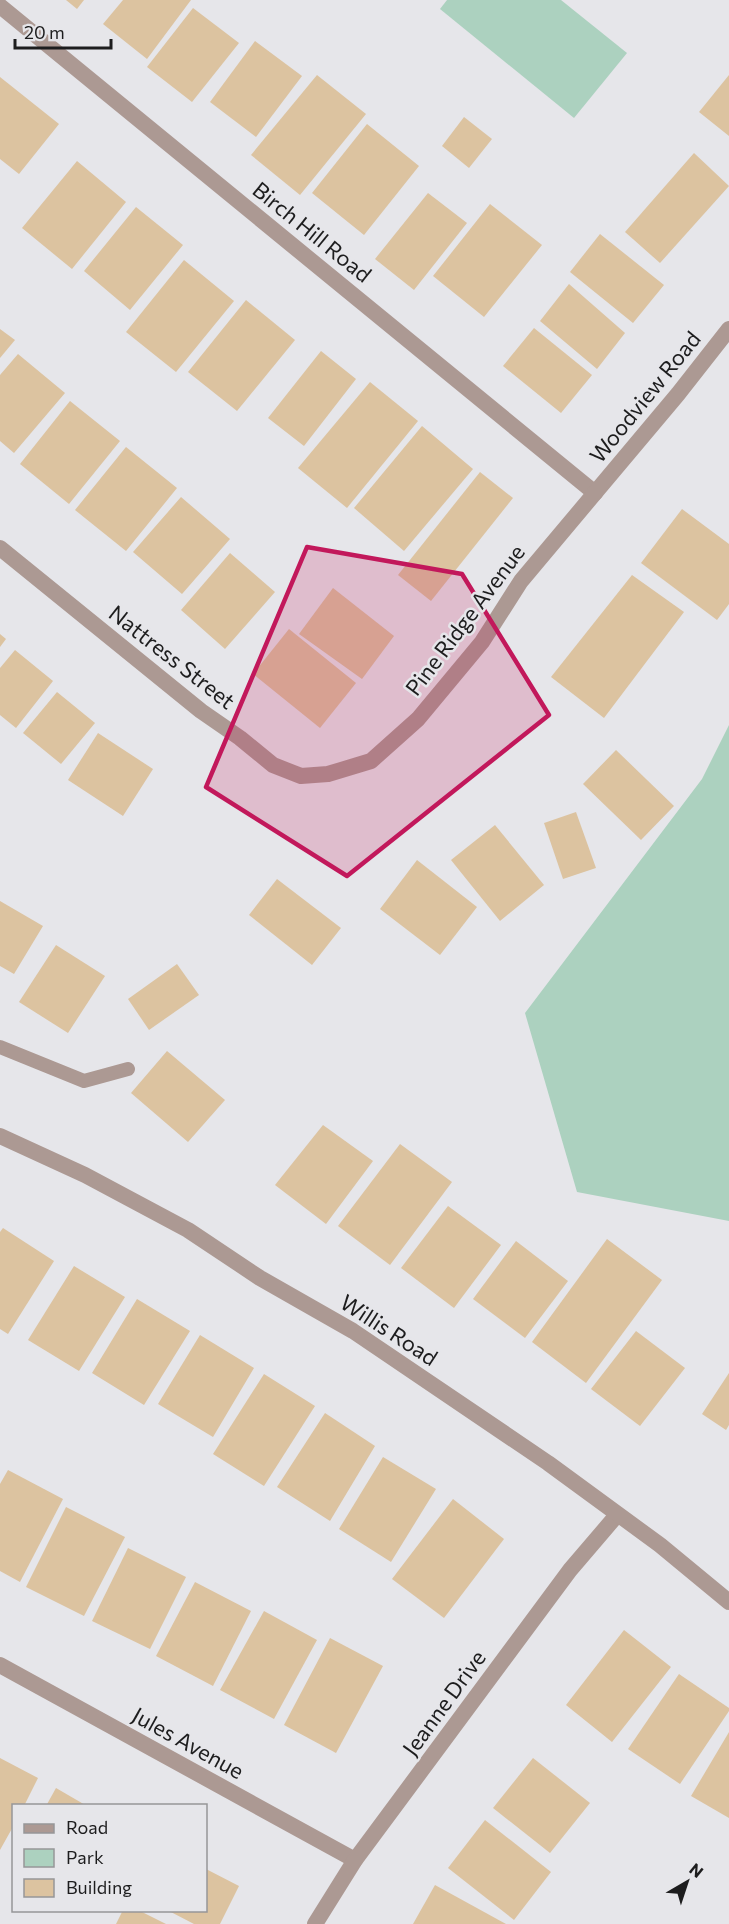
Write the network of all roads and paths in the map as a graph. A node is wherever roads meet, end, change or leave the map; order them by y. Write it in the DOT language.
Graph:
graph roads {
  1 [pos="0,6"];
  2 [pos="729,329"];
  3 [pos="594,493"];
  4 [pos="0,548"];
  5 [pos="328,774"];
  6 [pos="0,1047"];
  7 [pos="128,1069"];
  8 [pos="0,1136"];
  9 [pos="617,1515"];
  10 [pos="729,1602"];
  11 [pos="0,1665"];
  12 [pos="355,1860"];
  13 [pos="315,1924"];
  1 -- 3 [label="street, Birch Hill Road"];
  2 -- 3 [label="street, Woodview Road"];
  3 -- 5 [label="street, Pine Ridge Avenue"];
  4 -- 5 [label="street, Nattress Street"];
  6 -- 7 [label="lane"];
  8 -- 9 [label="street, Willis Road"];
  9 -- 10 [label="street, Willis Road"];
  9 -- 12 [label="street, Jeanne Drive"];
  11 -- 12 [label="street, Jules Avenue"];
  12 -- 13 [label="street, Jeanne Drive"];
}
